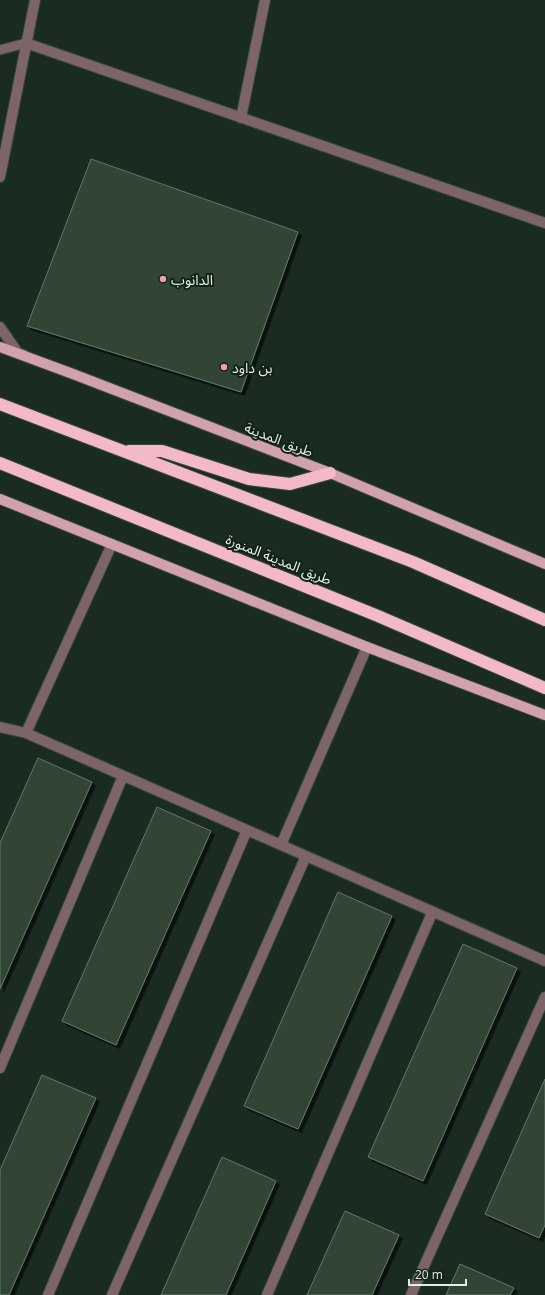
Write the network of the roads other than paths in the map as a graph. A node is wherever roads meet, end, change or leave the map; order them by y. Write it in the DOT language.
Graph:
graph roads {
  1 [pos="35,0"];
  2 [pos="265,0"];
  3 [pos="26,43"];
  4 [pos="0,50"];
  5 [pos="241,118"];
  6 [pos="0,177"];
  7 [pos="545,223"];
  8 [pos="0,327"];
  9 [pos="0,348"];
  10 [pos="73,374"];
  11 [pos="0,404"];
  12 [pos="124,451"];
  13 [pos="0,463"];
  14 [pos="330,473"];
  15 [pos="0,499"];
  16 [pos="112,544"];
  17 [pos="545,564"];
  18 [pos="545,620"];
  19 [pos="367,647"];
  20 [pos="545,688"];
  21 [pos="545,715"];
  22 [pos="0,727"];
  23 [pos="26,733"];
  24 [pos="123,776"];
  25 [pos="247,830"];
  26 [pos="281,845"];
  27 [pos="306,856"];
  28 [pos="432,913"];
  29 [pos="545,961"];
  30 [pos="545,997"];
  31 [pos="0,1068"];
  32 [pos="48,1295"];
  33 [pos="112,1295"];
  34 [pos="267,1295"];
  35 [pos="411,1295"];
  1 -- 3 [label="street"];
  2 -- 5 [label="street"];
  3 -- 4 [label="lane"];
  3 -- 5 [label="street"];
  3 -- 6 [label="street"];
  5 -- 7 [label="street"];
  8 -- 10 [label="street"];
  9 -- 10 [label="main road, طريق المدينة"];
  10 -- 14 [label="main road, طريق المدينة"];
  11 -- 12 [label="highway"];
  12 -- 14 [label="highway"];
  12 -- 18 [label="highway"];
  13 -- 20 [label="highway, طريق المدينة المنورة"];
  14 -- 17 [label="main road, طريق المدينة"];
  15 -- 16 [label="main road"];
  16 -- 19 [label="main road"];
  16 -- 23 [label="street"];
  19 -- 21 [label="main road"];
  19 -- 26 [label="street"];
  22 -- 23 [label="street"];
  23 -- 24 [label="street"];
  24 -- 25 [label="street"];
  24 -- 31 [label="street"];
  25 -- 26 [label="street"];
  25 -- 32 [label="street"];
  26 -- 27 [label="street"];
  27 -- 28 [label="street"];
  27 -- 33 [label="street"];
  28 -- 29 [label="street"];
  28 -- 34 [label="street"];
  30 -- 35 [label="street"];
}
